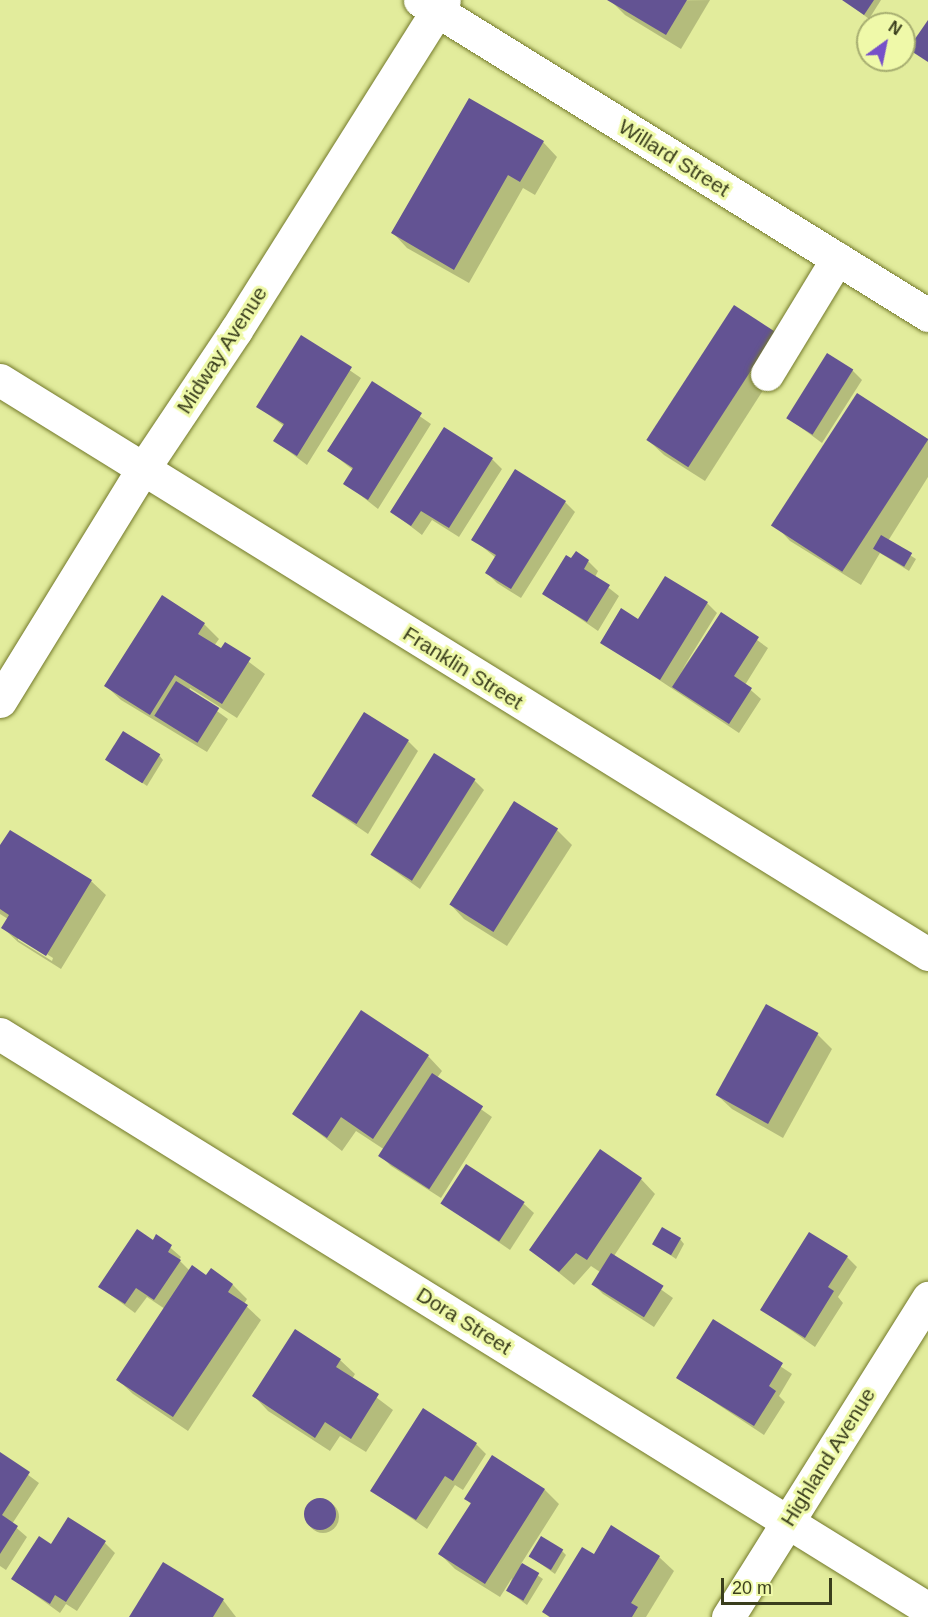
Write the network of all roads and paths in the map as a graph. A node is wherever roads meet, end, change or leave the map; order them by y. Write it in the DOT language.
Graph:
graph roads {
  1 [pos="434,4"];
  2 [pos="837,259"];
  3 [pos="928,315"];
  4 [pos="767,374"];
  5 [pos="0,380"];
  6 [pos="143,469"];
  7 [pos="0,701"];
  8 [pos="928,954"];
  9 [pos="0,1034"];
  10 [pos="928,1298"];
  11 [pos="786,1523"];
  12 [pos="928,1609"];
  13 [pos="728,1617"];
  1 -- 2 [label="street, Willard Street"];
  1 -- 6 [label="street, Midway Avenue"];
  2 -- 3 [label="street, Willard Street"];
  2 -- 4 [label="street"];
  5 -- 6 [label="street, Franklin Street"];
  6 -- 7 [label="street, Midway Avenue"];
  6 -- 8 [label="street, Franklin Street"];
  9 -- 11 [label="street, Dora Street"];
  10 -- 11 [label="street, Highland Avenue"];
  11 -- 12 [label="street, Dora Street"];
  11 -- 13 [label="street, Highland Avenue"];
}
